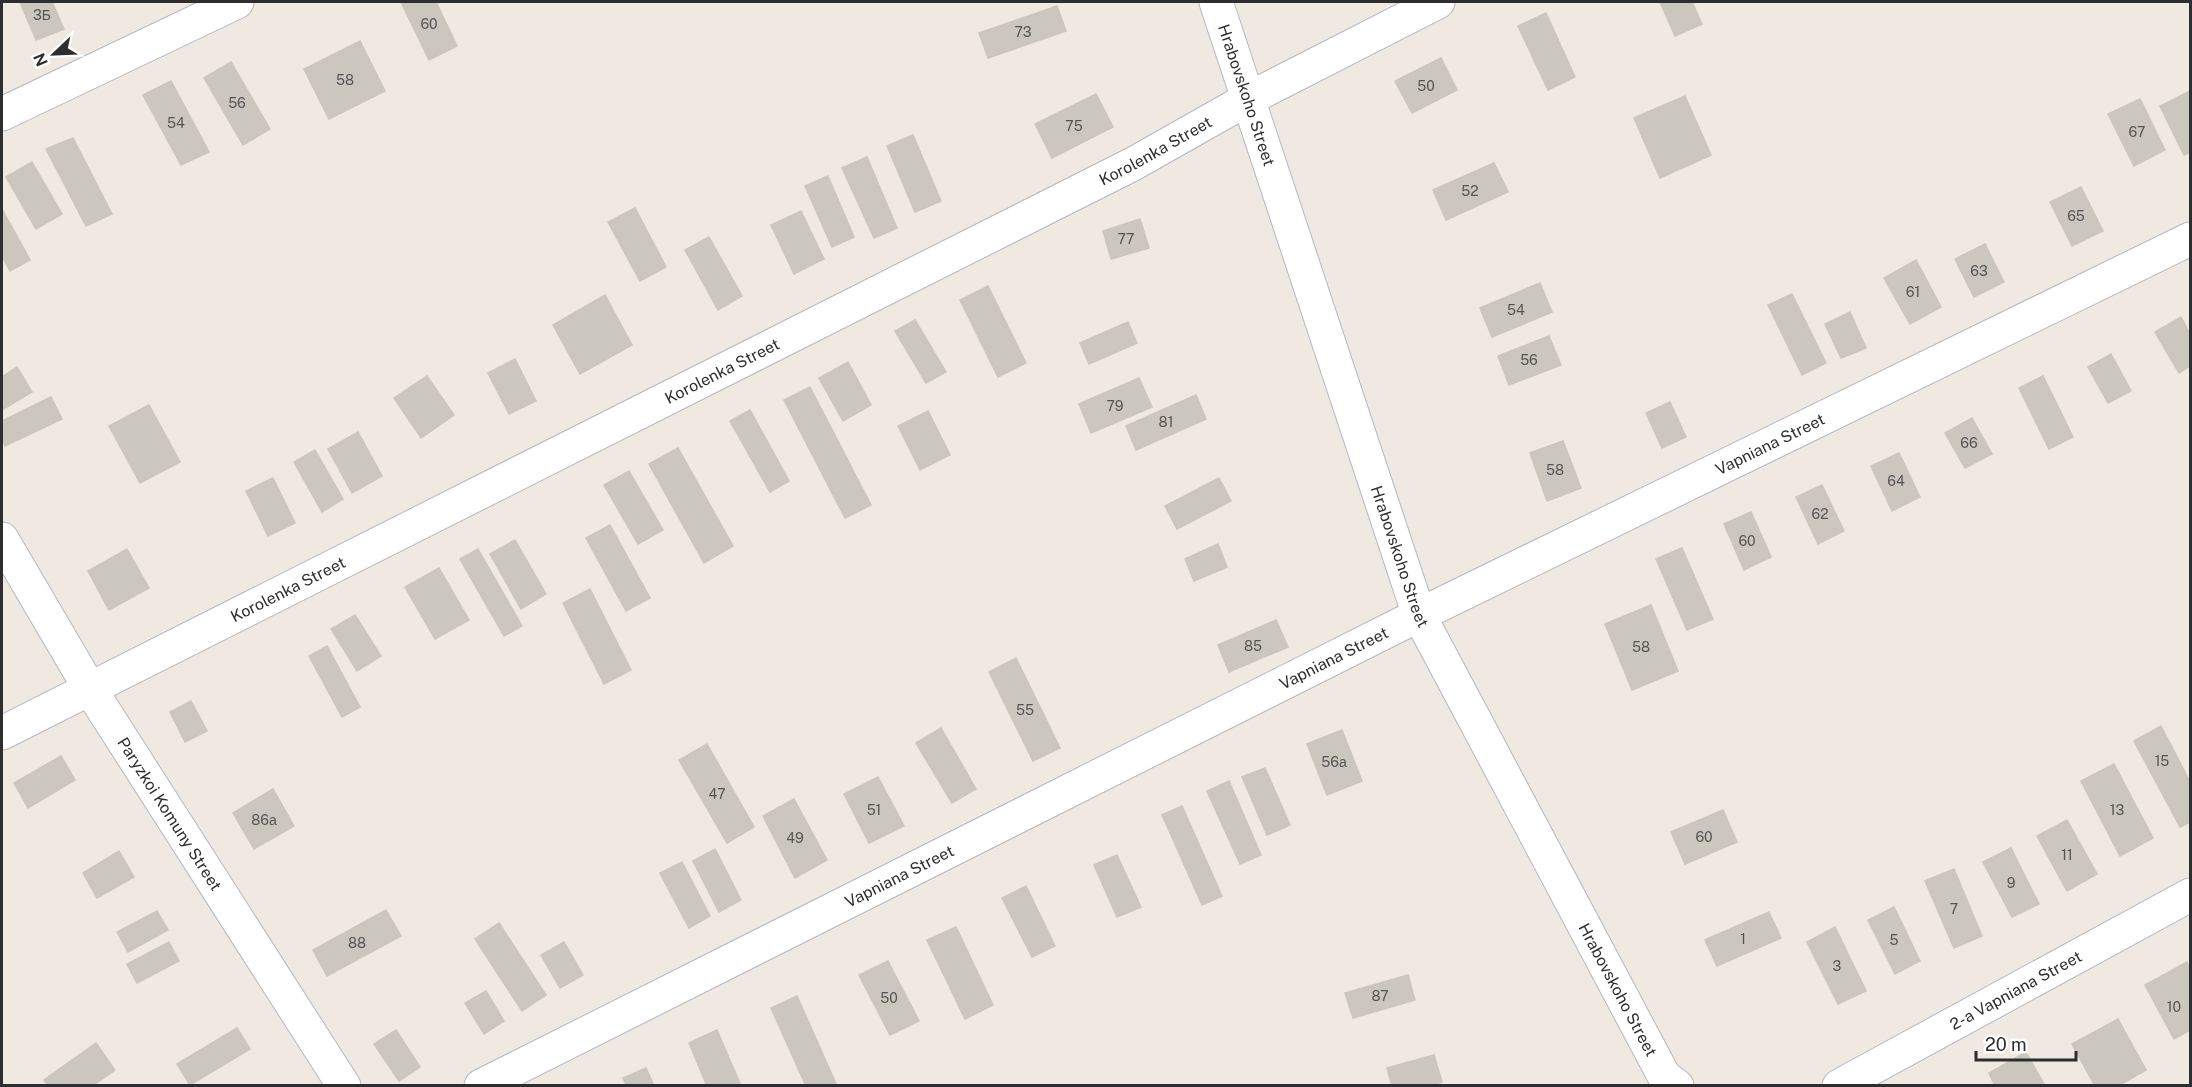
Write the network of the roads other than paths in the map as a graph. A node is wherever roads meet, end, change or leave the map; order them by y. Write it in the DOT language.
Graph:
graph roads {
  1 [pos="237,2"];
  2 [pos="1216,2"];
  3 [pos="1438,2"];
  4 [pos="1248,99"];
  5 [pos="2,114"];
  6 [pos="2190,239"];
  7 [pos="2,539"];
  8 [pos="1419,615"];
  9 [pos="90,690"];
  10 [pos="2,733"];
  11 [pos="2190,895"];
  12 [pos="1671,1081"];
  13 [pos="344,1086"];
  14 [pos="481,1086"];
  15 [pos="1839,1086"];
  1 -- 5 [label="street"];
  2 -- 4 [label="street, Hrabovskoho Street"];
  3 -- 4 [label="street, Korolenka Street"];
  4 -- 8 [label="street, Hrabovskoho Street"];
  4 -- 9 [label="street, Korolenka Street"];
  6 -- 8 [label="street, Vapniana Street"];
  7 -- 9 [label="street, Paryzkoi Komuny Street"];
  8 -- 12 [label="street, Hrabovskoho Street"];
  8 -- 14 [label="street, Vapniana Street"];
  9 -- 10 [label="street, Korolenka Street"];
  9 -- 13 [label="street, Paryzkoi Komuny Street"];
  11 -- 15 [label="street, 2-a Vapniana Street"];
}
